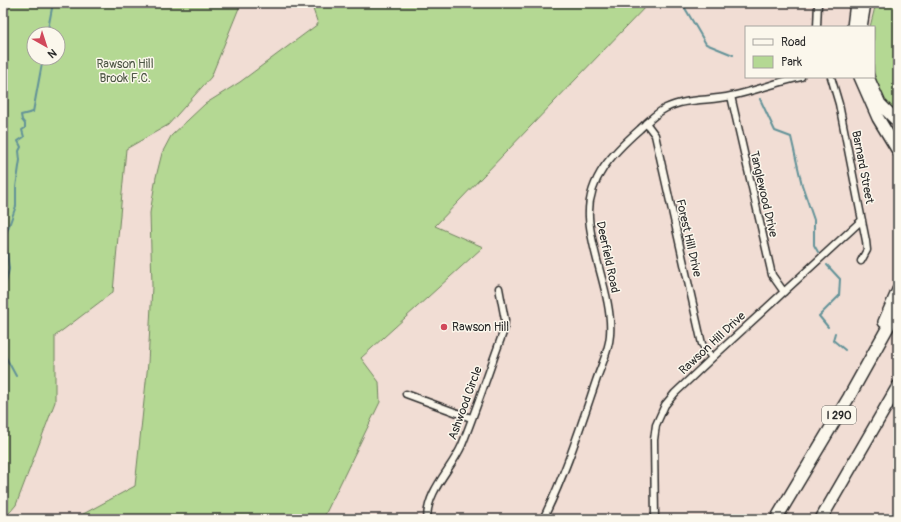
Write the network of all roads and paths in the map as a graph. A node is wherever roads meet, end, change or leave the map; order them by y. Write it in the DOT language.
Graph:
graph roads {
  1 [pos="818,3"];
  2 [pos="856,3"];
  3 [pos="865,3"];
  4 [pos="817,26"];
  5 [pos="853,26"];
  6 [pos="861,26"];
  7 [pos="797,78"];
  8 [pos="831,78"];
  9 [pos="860,78"];
  10 [pos="868,78"];
  11 [pos="731,96"];
  12 [pos="898,122"];
  13 [pos="646,123"];
  14 [pos="898,151"];
  15 [pos="862,220"];
  16 [pos="862,261"];
  17 [pos="499,288"];
  18 [pos="898,290"];
  19 [pos="784,292"];
  20 [pos="898,309"];
  21 [pos="712,358"];
  22 [pos="860,377"];
  23 [pos="898,386"];
  24 [pos="406,394"];
  25 [pos="471,418"];
  26 [pos="427,519"];
  27 [pos="543,519"];
  28 [pos="655,519"];
  29 [pos="776,519"];
  30 [pos="821,519"];
  1 -- 4 [label="street"];
  2 -- 5 [label="highway"];
  3 -- 6 [label="highway"];
  7 -- 11 [label="street, Deerfield Road"];
  8 -- 15 [label="street, Barnard Street"];
  9 -- 14 [label="highway"];
  10 -- 12 [label="highway"];
  11 -- 13 [label="street, Deerfield Road"];
  11 -- 19 [label="street, Tanglewood Drive"];
  13 -- 21 [label="street, Forest Hill Drive"];
  13 -- 27 [label="street, Deerfield Road"];
  15 -- 16 [label="street, Barnard Street"];
  15 -- 19 [label="street, Rawson Hill Drive"];
  17 -- 25 [label="street, Ashwood Circle"];
  18 -- 22 [label="highway"];
  19 -- 21 [label="street, Rawson Hill Drive"];
  20 -- 22 [label="highway, I 290"];
  21 -- 28 [label="street, Rawson Hill Drive"];
  22 -- 29 [label="highway, I 290"];
  23 -- 30 [label="highway, I 290"];
  24 -- 25 [label="street"];
  25 -- 26 [label="street, Ashwood Circle"];
}
